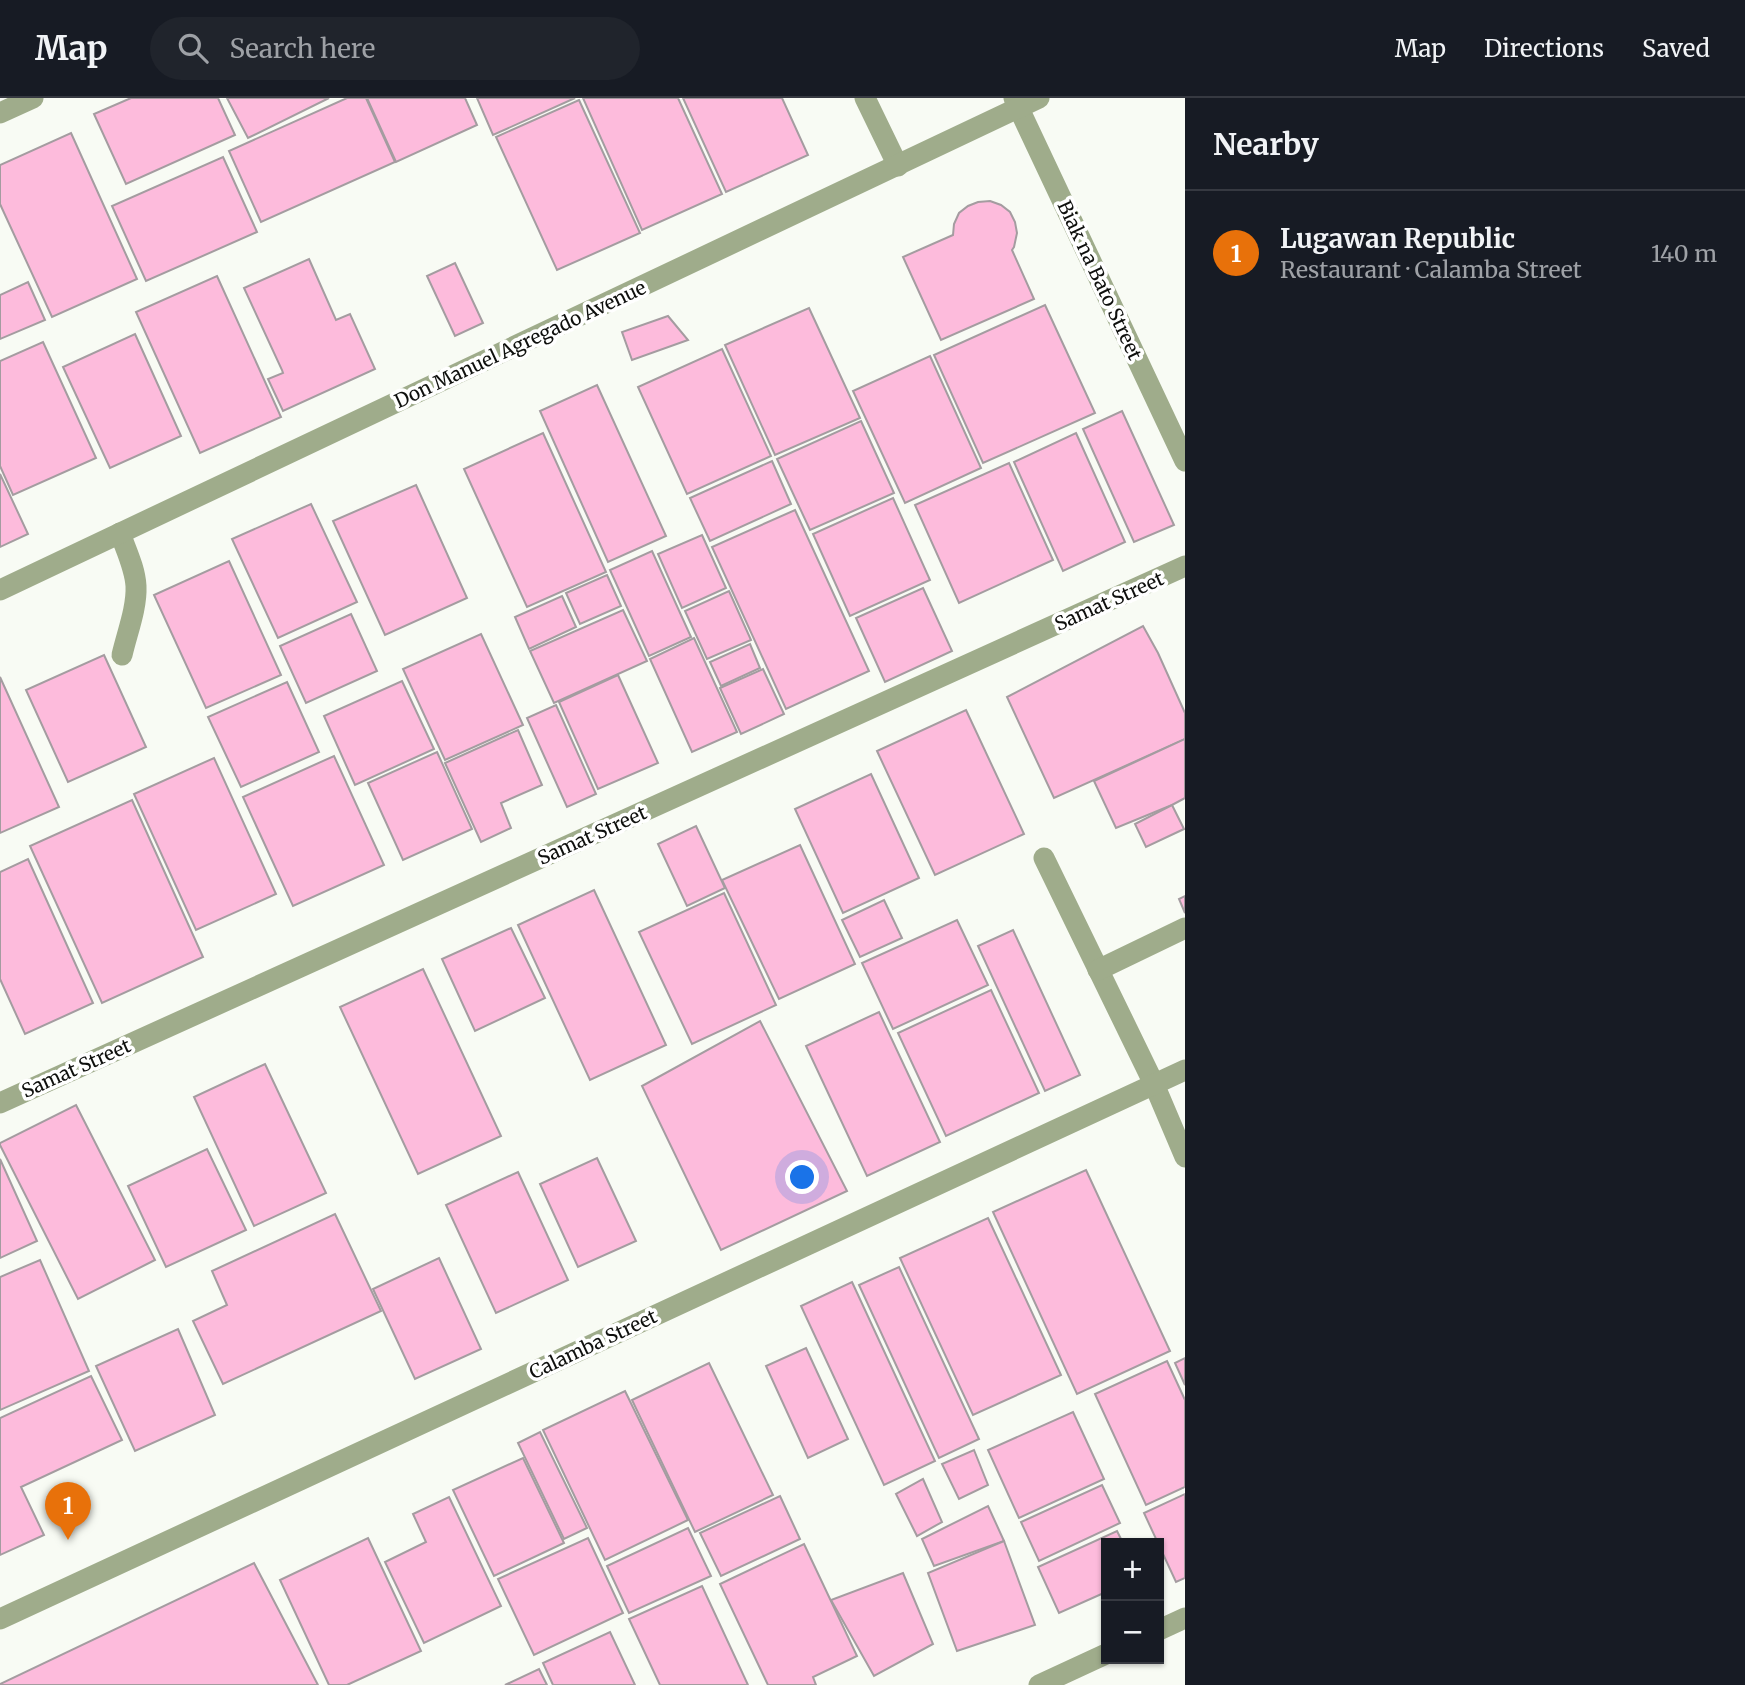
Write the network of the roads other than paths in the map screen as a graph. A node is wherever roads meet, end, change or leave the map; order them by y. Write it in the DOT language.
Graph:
graph roads {
  1 [pos="33,98"];
  2 [pos="865,98"];
  3 [pos="1040,98"];
  4 [pos="1017,103"];
  5 [pos="0,113"];
  6 [pos="898,166"];
  7 [pos="1185,461"];
  8 [pos="120,533"];
  9 [pos="1185,566"];
  10 [pos="0,590"];
  11 [pos="122,655"];
  12 [pos="1044,858"];
  13 [pos="1185,928"];
  14 [pos="1098,970"];
  15 [pos="1185,1070"];
  16 [pos="1154,1084"];
  17 [pos="0,1103"];
  18 [pos="1185,1157"];
  19 [pos="1185,1618"];
  20 [pos="0,1619"];
  21 [pos="1164,1628"];
  22 [pos="1101,1656"];
  23 [pos="1039,1685"];
  1 -- 5 [label="street"];
  2 -- 6 [label="street"];
  3 -- 4 [label="street, Don Manuel Agregado Avenue"];
  4 -- 6 [label="street, Don Manuel Agregado Avenue"];
  4 -- 7 [label="street, Biak na Bato Street"];
  6 -- 8 [label="street, Don Manuel Agregado Avenue"];
  8 -- 10 [label="street, Don Manuel Agregado Avenue"];
  8 -- 11 [label="street"];
  9 -- 17 [label="street, Samat Street"];
  12 -- 14 [label="street"];
  13 -- 14 [label="street"];
  14 -- 16 [label="street"];
  15 -- 16 [label="street, Calamba Street"];
  16 -- 18 [label="street"];
  16 -- 20 [label="street, Calamba Street"];
  19 -- 21 [label="street"];
  22 -- 23 [label="street"];
}
